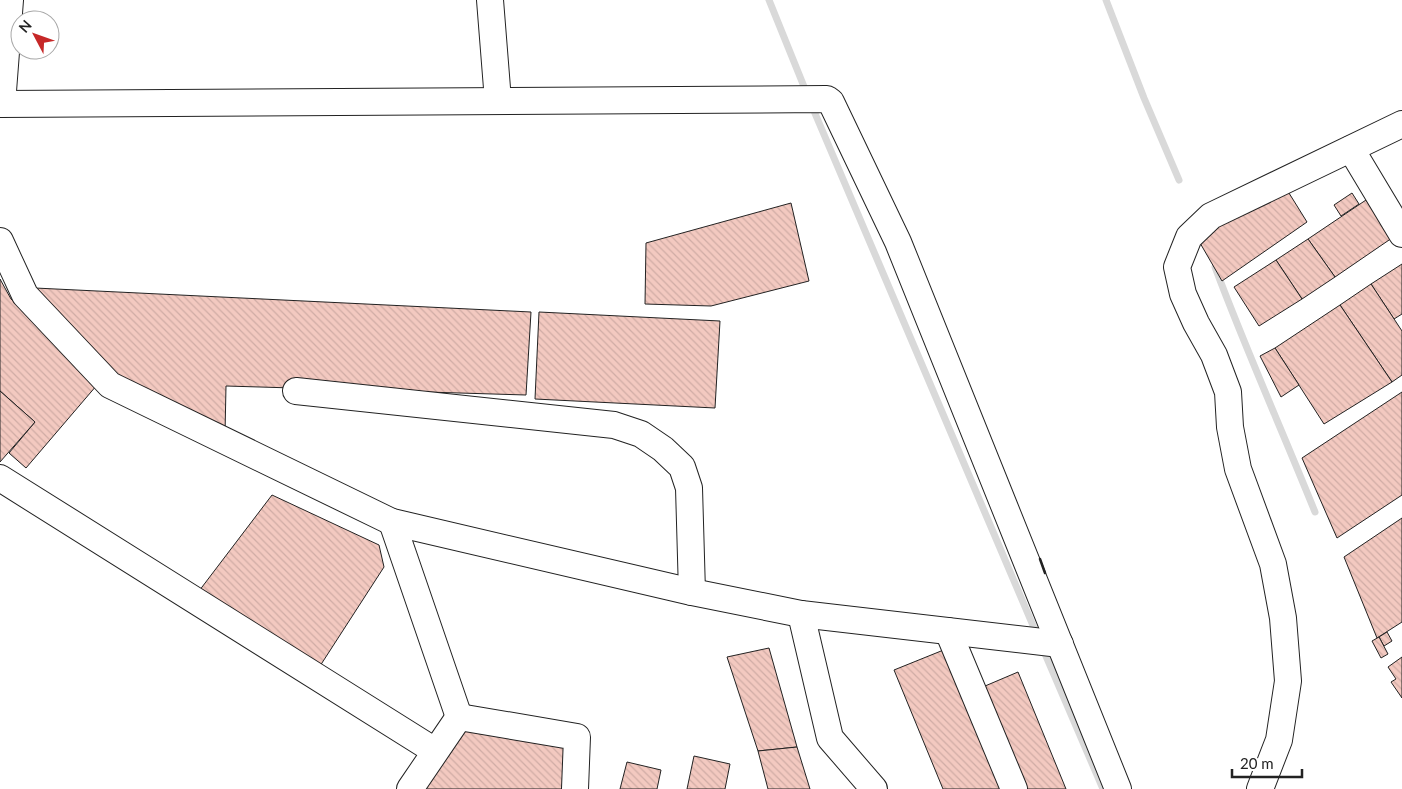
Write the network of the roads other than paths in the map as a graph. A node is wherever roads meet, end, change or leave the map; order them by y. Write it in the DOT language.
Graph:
graph roads {
  1 [pos="10,0"];
  2 [pos="490,0"];
  3 [pos="498,101"];
  4 [pos="1,104"];
  5 [pos="1402,124"];
  6 [pos="1351,149"];
  7 [pos="1402,234"];
  8 [pos="0,241"];
  9 [pos="296,391"];
  10 [pos="0,478"];
  11 [pos="392,522"];
  12 [pos="692,592"];
  13 [pos="801,614"];
  14 [pos="948,631"];
  15 [pos="1053,644"];
  16 [pos="459,717"];
  17 [pos="436,751"];
  18 [pos="410,789"];
  19 [pos="575,789"];
  20 [pos="874,789"];
  21 [pos="1014,789"];
  22 [pos="1118,789"];
  23 [pos="1260,789"];
  1 -- 4 [label="street"];
  2 -- 3 [label="street"];
  3 -- 4 [label="street"];
  3 -- 15 [label="street"];
  5 -- 6 [label="street"];
  6 -- 7 [label="street"];
  6 -- 23 [label="street"];
  8 -- 11 [label="street"];
  9 -- 12 [label="street"];
  10 -- 17 [label="street"];
  11 -- 12 [label="street"];
  11 -- 16 [label="street"];
  12 -- 13 [label="street"];
  13 -- 14 [label="street"];
  13 -- 20 [label="street"];
  14 -- 15 [label="street"];
  14 -- 21 [label="street"];
  15 -- 22 [label="street"];
  16 -- 17 [label="street"];
  16 -- 19 [label="street"];
  17 -- 18 [label="street"];
}
